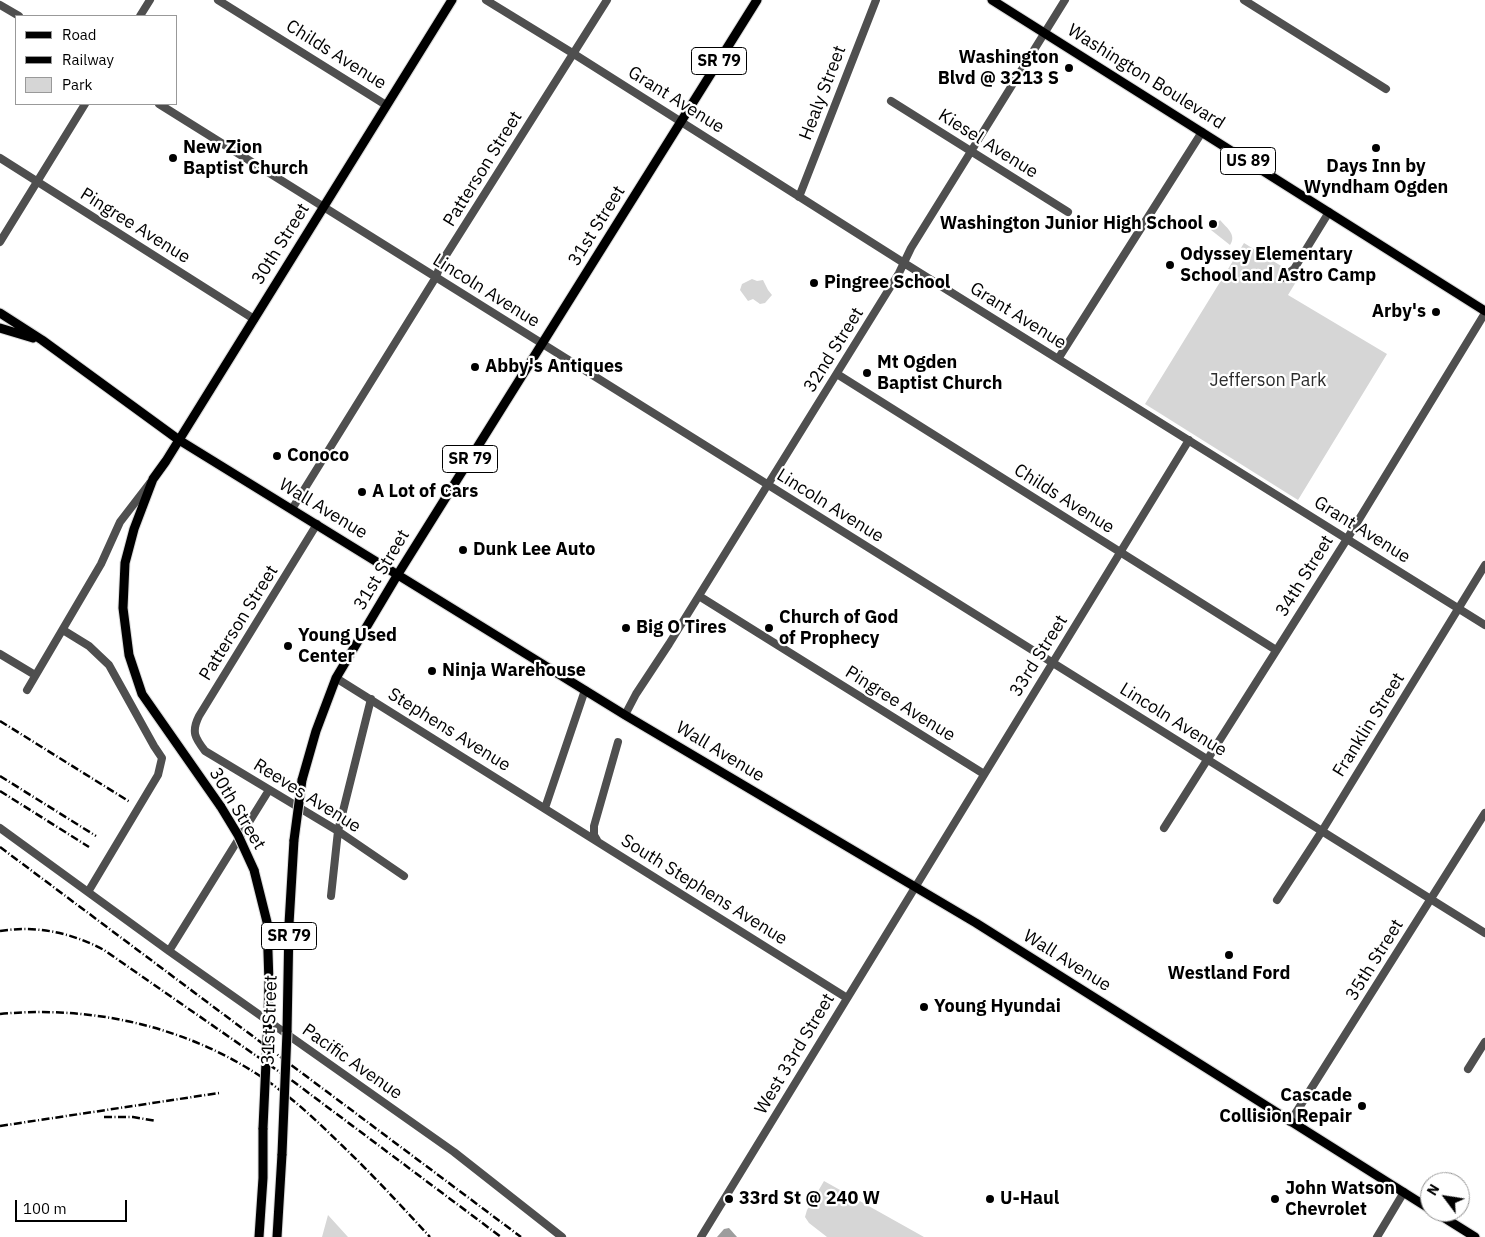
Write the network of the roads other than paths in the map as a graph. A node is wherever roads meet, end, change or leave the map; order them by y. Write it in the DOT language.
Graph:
graph roads {
  1 [pos="150,0"];
  2 [pos="218,0"];
  3 [pos="452,0"];
  4 [pos="486,0"];
  5 [pos="607,0"];
  6 [pos="757,0"];
  7 [pos="876,0"];
  8 [pos="992,0"];
  9 [pos="1065,0"];
  10 [pos="1244,0"];
  11 [pos="0,4"];
  12 [pos="17,15"];
  13 [pos="141,15"];
  14 [pos="1045,33"];
  15 [pos="574,54"];
  16 [pos="1386,89"];
  17 [pos="891,101"];
  18 [pos="386,104"];
  19 [pos="85,105"];
  20 [pos="161,105"];
  21 [pos="681,121"];
  22 [pos="1202,132"];
  23 [pos="971,151"];
  24 [pos="0,158"];
  25 [pos="37,182"];
  26 [pos="799,197"];
  27 [pos="324,207"];
  28 [pos="1068,212"];
  29 [pos="1329,212"];
  30 [pos="0,242"];
  31 [pos="904,263"];
  32 [pos="436,277"];
  33 [pos="1282,278"];
  34 [pos="0,312"];
  35 [pos="1485,312"];
  36 [pos="254,319"];
  37 [pos="0,328"];
  38 [pos="42,340"];
  39 [pos="542,344"];
  40 [pos="1058,359"];
  41 [pos="837,374"];
  42 [pos="179,440"];
  43 [pos="1189,440"];
  44 [pos="153,479"];
  45 [pos="768,484"];
  46 [pos="292,509"];
  47 [pos="317,524"];
  48 [pos="1347,538"];
  49 [pos="1120,552"];
  50 [pos="1485,566"];
  51 [pos="398,574"];
  52 [pos="699,596"];
  53 [pos="1459,608"];
  54 [pos="1485,625"];
  55 [pos="63,630"];
  56 [pos="1276,650"];
  57 [pos="0,654"];
  58 [pos="1052,662"];
  59 [pos="35,675"];
  60 [pos="336,678"];
  61 [pos="27,690"];
  62 [pos="585,690"];
  63 [pos="371,700"];
  64 [pos="625,715"];
  65 [pos="196,738"];
  66 [pos="618,742"];
  67 [pos="1207,759"];
  68 [pos="984,774"];
  69 [pos="270,790"];
  70 [pos="546,808"];
  71 [pos="1485,813"];
  72 [pos="0,828"];
  73 [pos="1164,828"];
  74 [pos="338,831"];
  75 [pos="1322,831"];
  76 [pos="597,840"];
  77 [pos="404,876"];
  78 [pos="915,887"];
  79 [pos="88,892"];
  80 [pos="332,896"];
  81 [pos="1431,899"];
  82 [pos="1276,900"];
  83 [pos="1485,933"];
  84 [pos="169,951"];
  85 [pos="847,998"];
  86 [pos="1485,1042"];
  87 [pos="1468,1069"];
  88 [pos="1290,1122"];
  89 [pos="1404,1192"];
  90 [pos="1420,1202"];
  91 [pos="1452,1222"];
  92 [pos="259,1237"];
  93 [pos="277,1237"];
  94 [pos="562,1237"];
  95 [pos="701,1237"];
  96 [pos="1377,1237"];
  97 [pos="1475,1237"];
  1 -- 13 [label="street"];
  2 -- 18 [label="street, Childs Avenue"];
  3 -- 18 [label="main road, 30th Street / SR 79"];
  4 -- 15 [label="street, Grant Avenue"];
  5 -- 15 [label="street, Patterson Street"];
  6 -- 21 [label="main road, 31st Street / SR 79"];
  7 -- 26 [label="street, Healy Street"];
  8 -- 14 [label="main road, Washington Boulevard / US 89"];
  9 -- 14 [label="street, 32nd Street"];
  10 -- 16 [label="street"];
  11 -- 12 [label="street"];
  14 -- 22 [label="main road, Washington Boulevard / US 89"];
  14 -- 23 [label="street, 32nd Street"];
  15 -- 21 [label="street, Grant Avenue"];
  15 -- 32 [label="street, Patterson Street"];
  17 -- 23 [label="street, Kiesel Avenue"];
  18 -- 27 [label="main road, 30th Street / SR 79"];
  19 -- 25 [label="street"];
  20 -- 27 [label="street, Lincoln Avenue"];
  21 -- 26 [label="street, Grant Avenue"];
  21 -- 39 [label="main road, 31st Street / SR 79"];
  22 -- 29 [label="main road, Washington Boulevard / US 89"];
  22 -- 40 [label="street"];
  23 -- 28 [label="street, Kiesel Avenue"];
  23 -- 31 [label="street, 32nd Street"];
  24 -- 25 [label="street, Pingree Avenue"];
  25 -- 30 [label="street"];
  25 -- 36 [label="street, Pingree Avenue"];
  26 -- 31 [label="street, Grant Avenue"];
  27 -- 32 [label="street, Lincoln Avenue"];
  27 -- 36 [label="main road, 30th Street / SR 79"];
  29 -- 33 [label="street"];
  29 -- 35 [label="main road, Washington Boulevard / US 89"];
  31 -- 40 [label="street, Grant Avenue"];
  31 -- 41 [label="street, 32nd Street"];
  32 -- 39 [label="street, Lincoln Avenue"];
  32 -- 46 [label="street, Patterson Street"];
  34 -- 38 [label="main road, Wall Avenue"];
  35 -- 48 [label="street, 34th Street"];
  36 -- 42 [label="main road, 30th Street / SR 79"];
  37 -- 38 [label="main road"];
  38 -- 42 [label="main road, Wall Avenue"];
  39 -- 45 [label="street, Lincoln Avenue"];
  39 -- 51 [label="main road, 31st Street / SR 79"];
  40 -- 43 [label="street, Grant Avenue"];
  41 -- 45 [label="street, 32nd Street"];
  41 -- 49 [label="street, Childs Avenue"];
  42 -- 44 [label="main road, 30th Street / SR 79"];
  42 -- 46 [label="main road, Wall Avenue"];
  43 -- 48 [label="street, Grant Avenue"];
  43 -- 49 [label="street, 33rd Street"];
  44 -- 55 [label="street, 30th Street"];
  44 -- 92 [label="main road, 30th Street / SR 79, bridge"];
  45 -- 52 [label="street, 32nd Street"];
  45 -- 58 [label="street, Lincoln Avenue"];
  46 -- 47 [label="main road, Wall Avenue"];
  47 -- 51 [label="main road, Wall Avenue"];
  47 -- 65 [label="street, Patterson Street"];
  48 -- 53 [label="street, Grant Avenue"];
  48 -- 56 [label="street, 34th Street"];
  49 -- 56 [label="street, Childs Avenue"];
  49 -- 58 [label="street, 33rd Street"];
  50 -- 53 [label="street, Franklin Street"];
  51 -- 60 [label="main road, 31st Street / SR 79"];
  51 -- 62 [label="main road, Wall Avenue"];
  52 -- 64 [label="street, 32nd Street"];
  52 -- 68 [label="street, Pingree Avenue"];
  53 -- 54 [label="street, Grant Avenue"];
  53 -- 75 [label="street, Franklin Street"];
  55 -- 59 [label="street, 30th Street"];
  55 -- 79 [label="street"];
  56 -- 67 [label="street, 34th Street"];
  57 -- 59 [label="street"];
  58 -- 67 [label="street, Lincoln Avenue"];
  58 -- 68 [label="street, 33rd Street"];
  59 -- 61 [label="street, 30th Street"];
  60 -- 63 [label="street, Stephens Avenue"];
  60 -- 93 [label="main road, 31st Street / SR 79, bridge"];
  62 -- 64 [label="main road, Wall Avenue"];
  62 -- 70 [label="street"];
  63 -- 70 [label="street, Stephens Avenue"];
  63 -- 74 [label="street"];
  64 -- 78 [label="main road, Wall Avenue"];
  65 -- 69 [label="street, Reeves Avenue"];
  66 -- 76 [label="street"];
  67 -- 73 [label="street, 34th Street"];
  67 -- 75 [label="street, Lincoln Avenue"];
  68 -- 78 [label="street, 33rd Street"];
  69 -- 74 [label="street, Reeves Avenue"];
  69 -- 84 [label="street"];
  70 -- 76 [label="street, South Stephens Avenue"];
  71 -- 81 [label="street, 35th Street"];
  72 -- 79 [label="street, Pacific Avenue"];
  74 -- 77 [label="street, Reeves Avenue"];
  74 -- 80 [label="street"];
  75 -- 81 [label="street, Lincoln Avenue"];
  75 -- 82 [label="street, Franklin Street"];
  76 -- 85 [label="street, South Stephens Avenue"];
  78 -- 85 [label="street, West 33rd Street"];
  78 -- 88 [label="main road, Wall Avenue"];
  79 -- 84 [label="street, Pacific Avenue"];
  81 -- 83 [label="street, Lincoln Avenue"];
  81 -- 88 [label="street, 35th Street"];
  84 -- 94 [label="street, Pacific Avenue"];
  85 -- 95 [label="street, West 33rd Street"];
  86 -- 87 [label="street"];
  88 -- 89 [label="main road, Wall Avenue"];
  89 -- 90 [label="main road, Wall Avenue"];
  89 -- 96 [label="street"];
  91 -- 97 [label="main road"];
}
